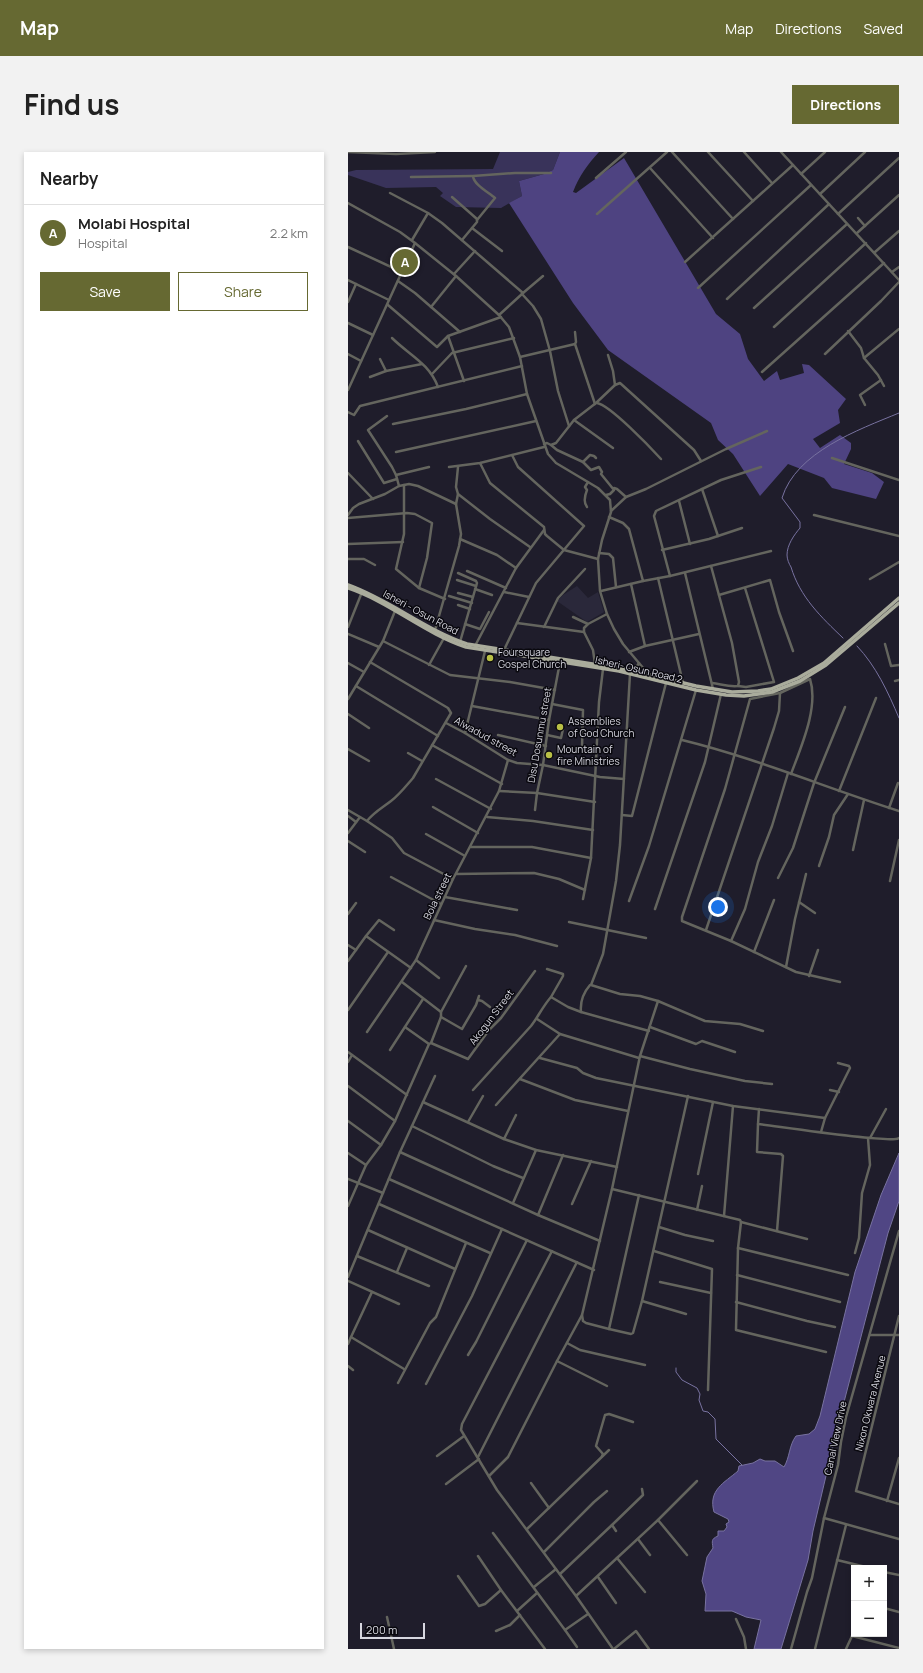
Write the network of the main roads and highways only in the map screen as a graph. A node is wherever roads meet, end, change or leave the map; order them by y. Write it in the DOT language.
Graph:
graph roads {
  1 [pos="348,586"];
  2 [pos="362,591"];
  3 [pos="899,598"];
  4 [pos="899,603"];
  5 [pos="633,673"];
  6 [pos="649,676"];
  7 [pos="750,693"];
  1 -- 2 [label="main road, Isheri- Osun Road 2"];
  2 -- 5 [label="main road, Isheri - Osun Road"];
  2 -- 5 [label="main road, Isheri- Osun Road 2"];
  3 -- 7 [label="main road"];
  4 -- 7 [label="main road"];
  5 -- 6 [label="main road, Isheri- Osun Road 2"];
  6 -- 7 [label="main road"];
  6 -- 7 [label="main road, Isheri- Osun Road 2"];
}
